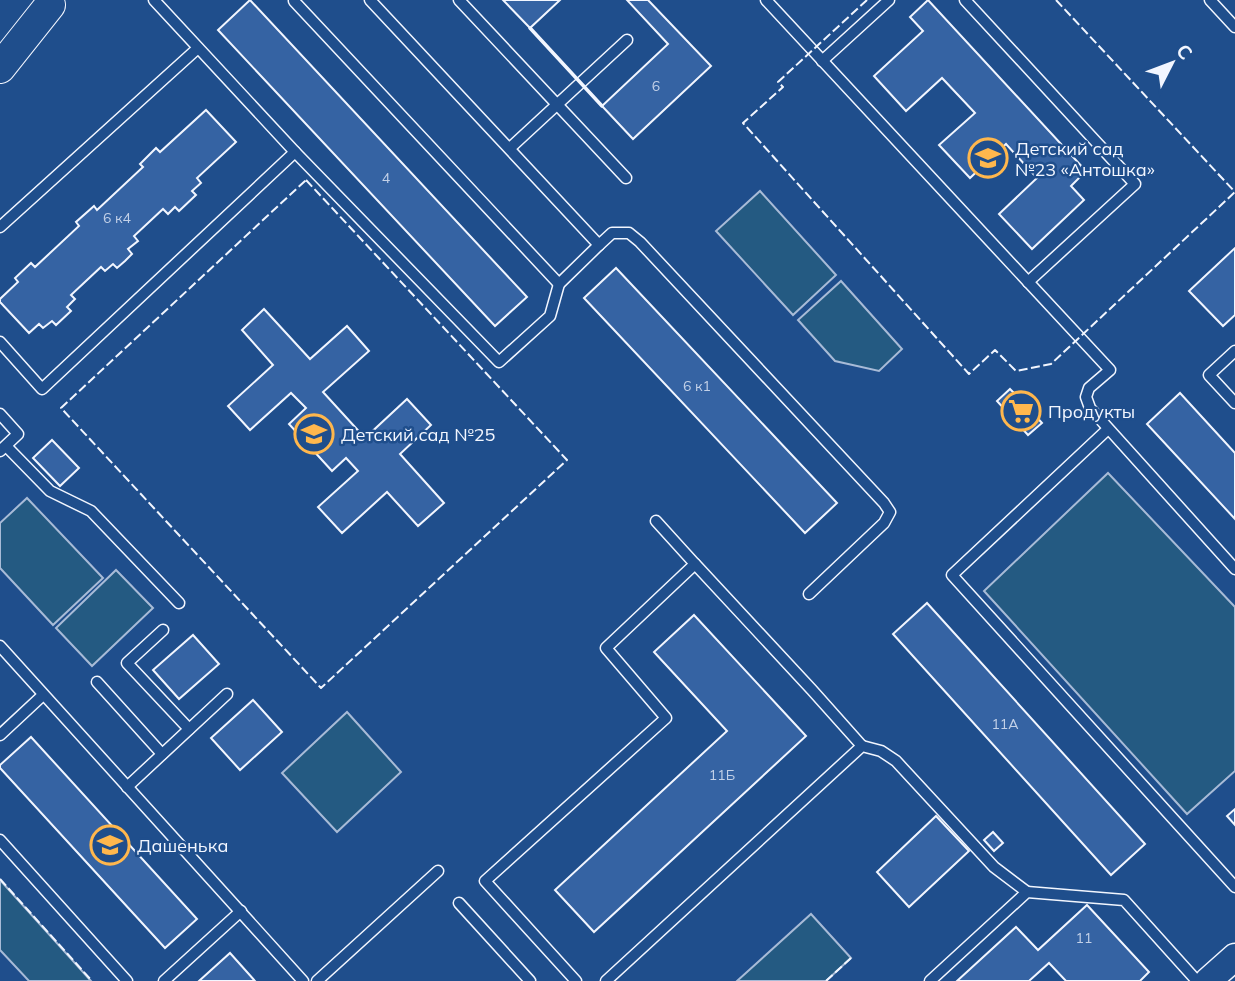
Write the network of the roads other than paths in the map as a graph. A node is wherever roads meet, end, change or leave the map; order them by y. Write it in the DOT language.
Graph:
graph roads {
  1 [pos="154,0"];
  2 [pos="295,0"];
  3 [pos="370,0"];
  4 [pos="459,0"];
  5 [pos="766,0"];
  6 [pos="889,0"];
  7 [pos="965,0"];
  8 [pos="1210,0"];
  9 [pos="51,2"];
  10 [pos="1235,27"];
  11 [pos="627,40"];
  12 [pos="0,43"];
  13 [pos="198,48"];
  14 [pos="822,61"];
  15 [pos="0,68"];
  16 [pos="557,105"];
  17 [pos="510,148"];
  18 [pos="295,152"];
  19 [pos="626,178"];
  20 [pos="0,227"];
  21 [pos="599,245"];
  22 [pos="1028,282"];
  23 [pos="559,284"];
  24 [pos="0,342"];
  25 [pos="1235,351"];
  26 [pos="1235,403"];
  27 [pos="0,414"];
  28 [pos="1108,429"];
  29 [pos="3,448"];
  30 [pos="656,520"];
  31 [pos="695,564"];
  32 [pos="1235,569"];
  33 [pos="809,594"];
  34 [pos="179,603"];
  35 [pos="163,630"];
  36 [pos="0,646"];
  37 [pos="97,682"];
  38 [pos="227,694"];
  39 [pos="43,695"];
  40 [pos="189,729"];
  41 [pos="0,735"];
  42 [pos="862,747"];
  43 [pos="162,754"];
  44 [pos="127,787"];
  45 [pos="0,840"];
  46 [pos="438,871"];
  47 [pos="1235,887"];
  48 [pos="1027,892"];
  49 [pos="459,903"];
  50 [pos="241,911"];
  51 [pos="1235,957"];
  52 [pos="127,981"];
  53 [pos="164,981"];
  54 [pos="303,981"];
  55 [pos="317,981"];
  56 [pos="530,981"];
  57 [pos="576,981"];
  58 [pos="606,981"];
  59 [pos="930,981"];
  60 [pos="1197,981"];
  61 [pos="1208,981"];
  1 -- 13 [label="lane"];
  2 -- 23 [label="lane"];
  3 -- 17 [label="lane"];
  4 -- 16 [label="lane"];
  5 -- 14 [label="lane"];
  6 -- 14 [label="lane"];
  7 -- 22 [label="lane"];
  8 -- 10 [label="lane"];
  9 -- 12 [label="main road"];
  9 -- 15 [label="main road"];
  11 -- 16 [label="lane"];
  13 -- 18 [label="lane"];
  13 -- 20 [label="lane"];
  14 -- 22 [label="lane"];
  16 -- 17 [label="lane"];
  16 -- 19 [label="lane"];
  17 -- 21 [label="lane"];
  18 -- 23 [label="lane"];
  18 -- 24 [label="lane"];
  21 -- 23 [label="lane"];
  21 -- 33 [label="lane"];
  22 -- 28 [label="lane"];
  25 -- 26 [label="lane"];
  27 -- 29 [label="lane"];
  28 -- 32 [label="lane"];
  28 -- 47 [label="lane"];
  29 -- 34 [label="lane"];
  30 -- 31 [label="lane"];
  31 -- 42 [label="lane"];
  31 -- 57 [label="lane"];
  35 -- 40 [label="lane"];
  36 -- 39 [label="lane"];
  37 -- 43 [label="lane"];
  38 -- 40 [label="lane"];
  39 -- 41 [label="lane"];
  39 -- 44 [label="lane"];
  40 -- 43 [label="lane"];
  42 -- 48 [label="lane"];
  42 -- 58 [label="lane"];
  43 -- 44 [label="lane"];
  44 -- 50 [label="lane"];
  45 -- 52 [label="lane"];
  46 -- 55 [label="lane"];
  48 -- 59 [label="lane"];
  48 -- 60 [label="lane"];
  49 -- 56 [label="lane"];
  50 -- 53 [label="lane"];
  50 -- 54 [label="lane"];
  51 -- 61 [label="street"];
}
